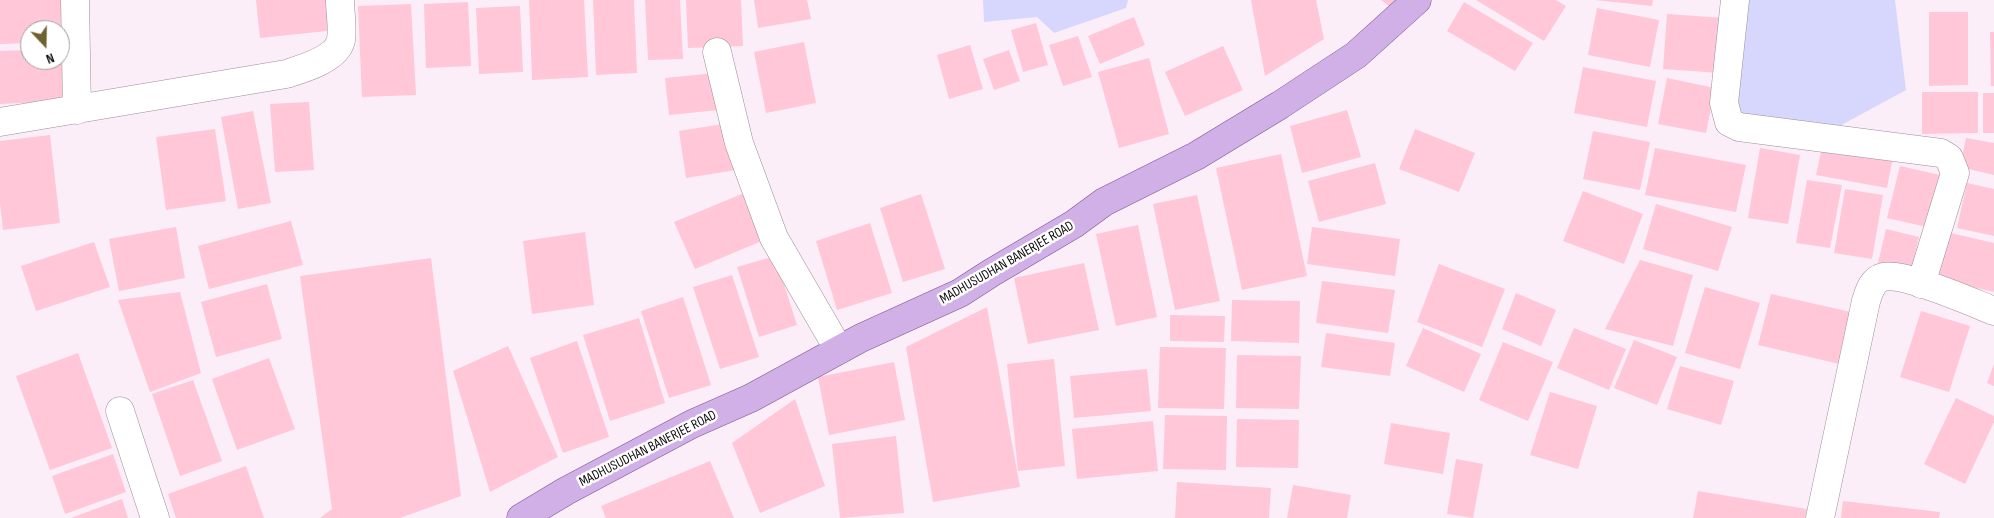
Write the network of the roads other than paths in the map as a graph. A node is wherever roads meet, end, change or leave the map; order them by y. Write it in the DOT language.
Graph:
graph roads {
  1 [pos="76,0"];
  2 [pos="340,0"];
  3 [pos="1417,0"];
  4 [pos="1735,0"];
  5 [pos="717,52"];
  6 [pos="77,110"];
  7 [pos="0,122"];
  8 [pos="1921,284"];
  9 [pos="1994,311"];
  10 [pos="839,350"];
  11 [pos="120,411"];
  12 [pos="155,518"];
  13 [pos="521,518"];
  14 [pos="1820,518"];
  1 -- 6 [label="street"];
  2 -- 6 [label="street"];
  3 -- 10 [label="main road, MADHUSUDHAN BANERJEE ROAD"];
  4 -- 8 [label="street"];
  5 -- 10 [label="street"];
  6 -- 7 [label="street"];
  8 -- 9 [label="street"];
  8 -- 14 [label="street"];
  10 -- 13 [label="main road, MADHUSUDHAN BANERJEE ROAD"];
  11 -- 12 [label="street"];
}
